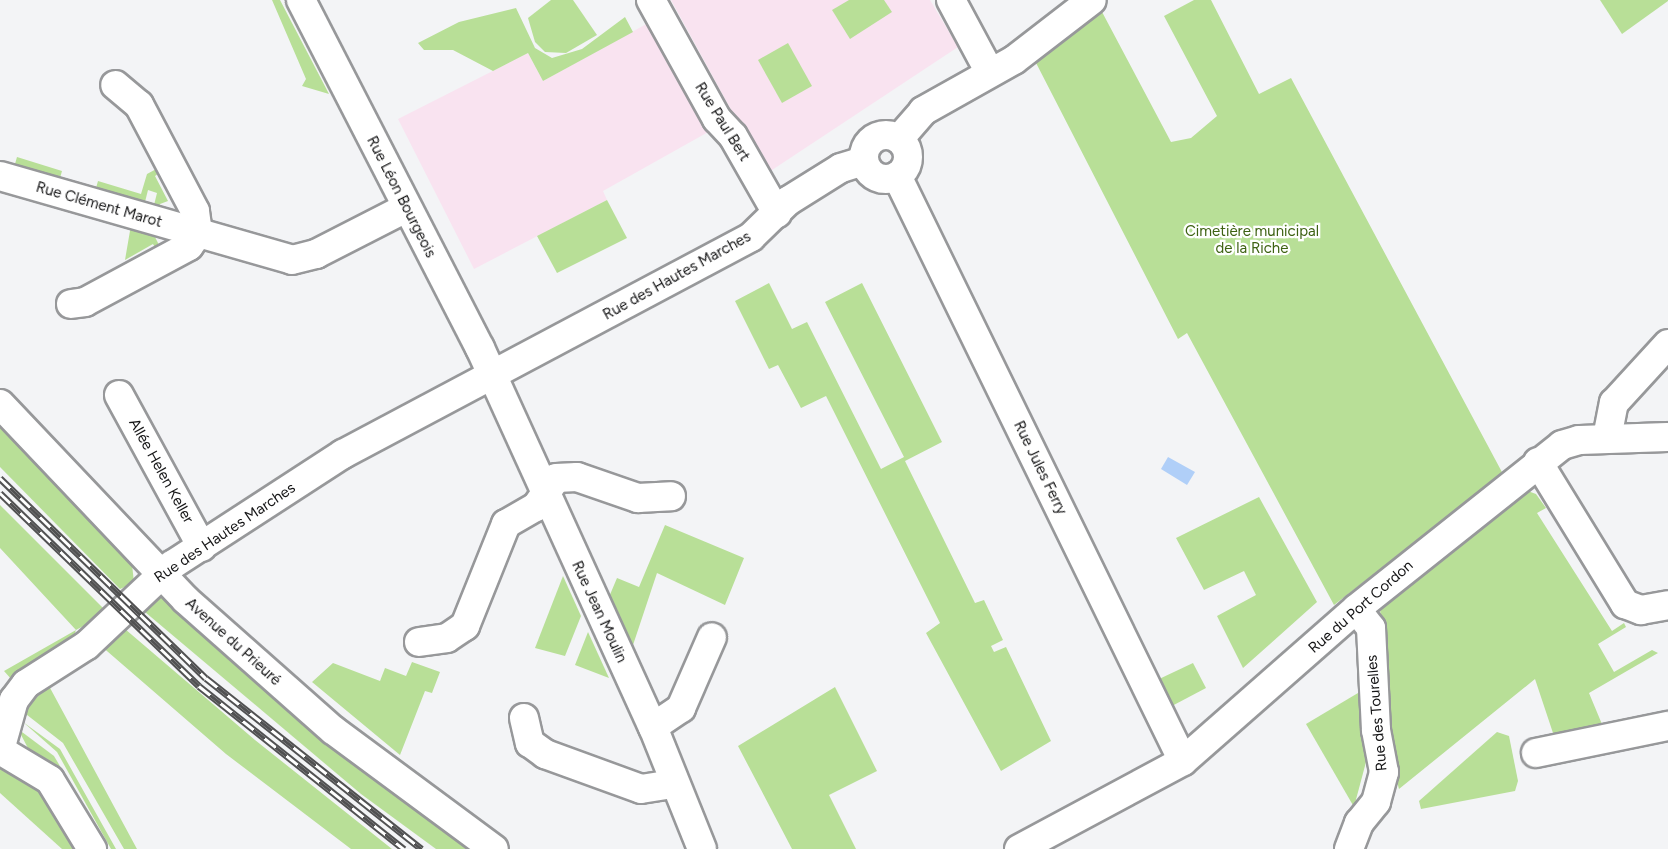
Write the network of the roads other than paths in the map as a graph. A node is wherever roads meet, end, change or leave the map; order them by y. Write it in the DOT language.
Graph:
graph roads {
  1 [pos="301,0"];
  2 [pos="651,0"];
  3 [pos="951,0"];
  4 [pos="1092,0"];
  5 [pos="989,71"];
  6 [pos="115,85"];
  7 [pos="899,139"];
  8 [pos="864,161"];
  9 [pos="0,176"];
  10 [pos="897,176"];
  11 [pos="406,208"];
  12 [pos="777,213"];
  13 [pos="198,233"];
  14 [pos="71,304"];
  15 [pos="1668,344"];
  16 [pos="494,379"];
  17 [pos="119,395"];
  18 [pos="0,404"];
  19 [pos="1668,437"];
  20 [pos="1607,438"];
  21 [pos="1538,462"];
  22 [pos="545,496"];
  23 [pos="671,496"];
  24 [pos="181,560"];
  25 [pos="1668,604"];
  26 [pos="1356,609"];
  27 [pos="712,637"];
  28 [pos="418,642"];
  29 [pos="524,718"];
  30 [pos="1668,726"];
  31 [pos="653,727"];
  32 [pos="0,750"];
  33 [pos="1536,753"];
  34 [pos="1183,761"];
  35 [pos="673,784"];
  36 [pos="92,849"];
  37 [pos="494,849"];
  38 [pos="702,849"];
  39 [pos="1019,849"];
  40 [pos="1349,849"];
  1 -- 11 [label="street, Rue Léon Bourgeois"];
  2 -- 12 [label="street, Rue Paul Bert"];
  3 -- 5 [label="street"];
  4 -- 5 [label="street"];
  5 -- 7 [label="street"];
  6 -- 13 [label="street"];
  7 -- 8 [label="street"];
  7 -- 10 [label="street"];
  8 -- 10 [label="street"];
  8 -- 12 [label="street, Rue des Hautes Marches"];
  9 -- 13 [label="street, Rue Clément Marot"];
  10 -- 34 [label="street, Rue Jules Ferry"];
  11 -- 13 [label="street, Rue Clément Marot"];
  11 -- 16 [label="street, Rue Léon Bourgeois"];
  12 -- 16 [label="street, Rue des Hautes Marches"];
  13 -- 14 [label="street"];
  15 -- 20 [label="street"];
  16 -- 22 [label="street, Rue Jean Moulin"];
  16 -- 24 [label="street, Rue des Hautes Marches"];
  17 -- 24 [label="street, Allée Helen Keller"];
  18 -- 24 [label="street, Avenue du Prieuré"];
  19 -- 20 [label="street, Rue du Port Cordon"];
  20 -- 21 [label="street, Rue du Port Cordon"];
  21 -- 25 [label="street"];
  21 -- 26 [label="street, Rue du Port Cordon"];
  22 -- 23 [label="street"];
  22 -- 28 [label="street"];
  22 -- 31 [label="street, Rue Jean Moulin"];
  24 -- 32 [label="street, Rue des Hautes Marches"];
  24 -- 37 [label="street, Avenue du Prieuré"];
  26 -- 34 [label="street, Rue du Port Cordon"];
  26 -- 40 [label="street, Rue des Tourelles"];
  27 -- 31 [label="street"];
  29 -- 35 [label="street"];
  30 -- 33 [label="street"];
  31 -- 35 [label="street, Rue Jean Moulin"];
  32 -- 36 [label="street"];
  34 -- 39 [label="street, Rue du Port Cordon"];
  35 -- 38 [label="street, Rue Jean Moulin"];
}
